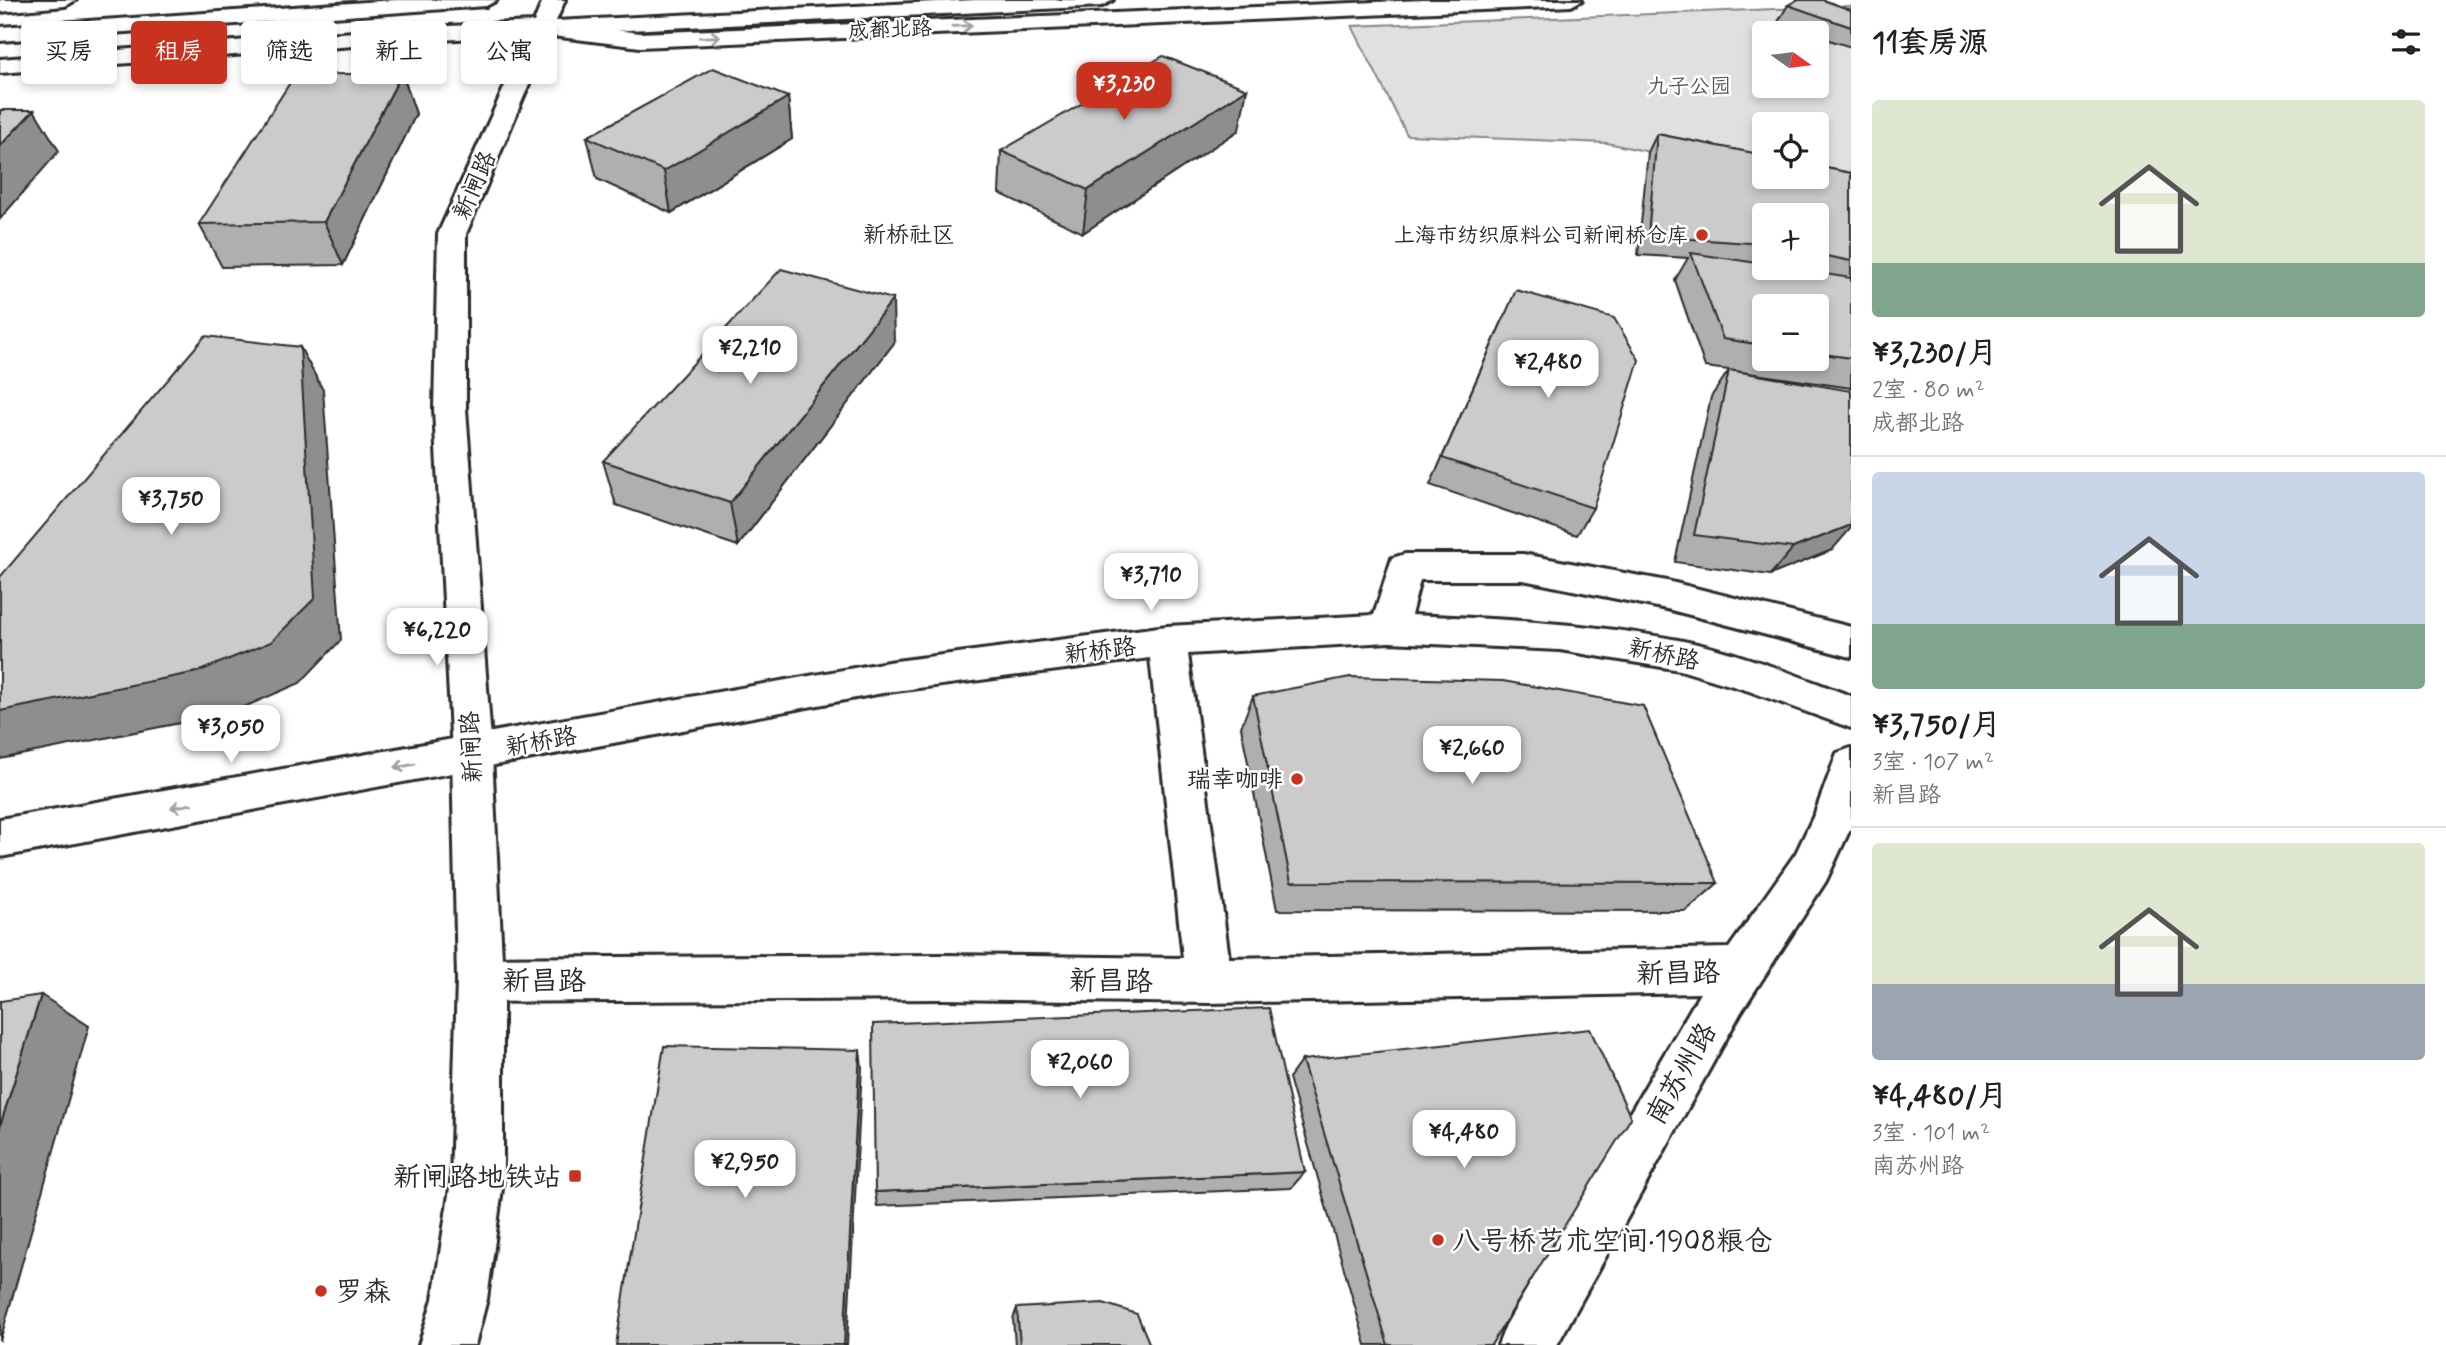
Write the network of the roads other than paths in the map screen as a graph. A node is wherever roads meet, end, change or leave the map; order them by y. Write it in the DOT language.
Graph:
graph roads {
  1 [pos="65,0"];
  2 [pos="272,0"];
  3 [pos="485,0"];
  4 [pos="1102,0"];
  5 [pos="1572,0"];
  6 [pos="0,6"];
  7 [pos="549,14"];
  8 [pos="0,21"];
  9 [pos="0,34"];
  10 [pos="0,66"];
  11 [pos="1389,628"];
  12 [pos="1167,641"];
  13 [pos="1851,642"];
  14 [pos="1838,707"];
  15 [pos="472,754"];
  16 [pos="1851,765"];
  17 [pos="0,838"];
  18 [pos="1741,970"];
  19 [pos="480,980"];
  20 [pos="1209,981"];
  21 [pos="447,1345"];
  22 [pos="1525,1345"];
  1 -- 6 [label="main road"];
  2 -- 8 [label="main road"];
  3 -- 9 [label="main road"];
  4 -- 7 [label="main road, 成都北路"];
  7 -- 5 [label="main road, 成都北路, one-way"];
  7 -- 10 [label="main road, 成都北路"];
  7 -- 15 [label="main road, 新闸路"];
  11 -- 12 [label="main road, 新桥路"];
  11 -- 13 [label="main road"];
  11 -- 14 [label="main road, 新桥路"];
  12 -- 15 [label="main road, 新桥路"];
  12 -- 20 [label="main road"];
  15 -- 17 [label="main road, one-way"];
  15 -- 19 [label="main road, 新闸路"];
  16 -- 18 [label="main road, 南苏州路"];
  18 -- 20 [label="main road, 新昌路"];
  18 -- 22 [label="main road, 南苏州路"];
  19 -- 20 [label="main road, 新昌路"];
  19 -- 21 [label="main road, 新闸路"];
}
